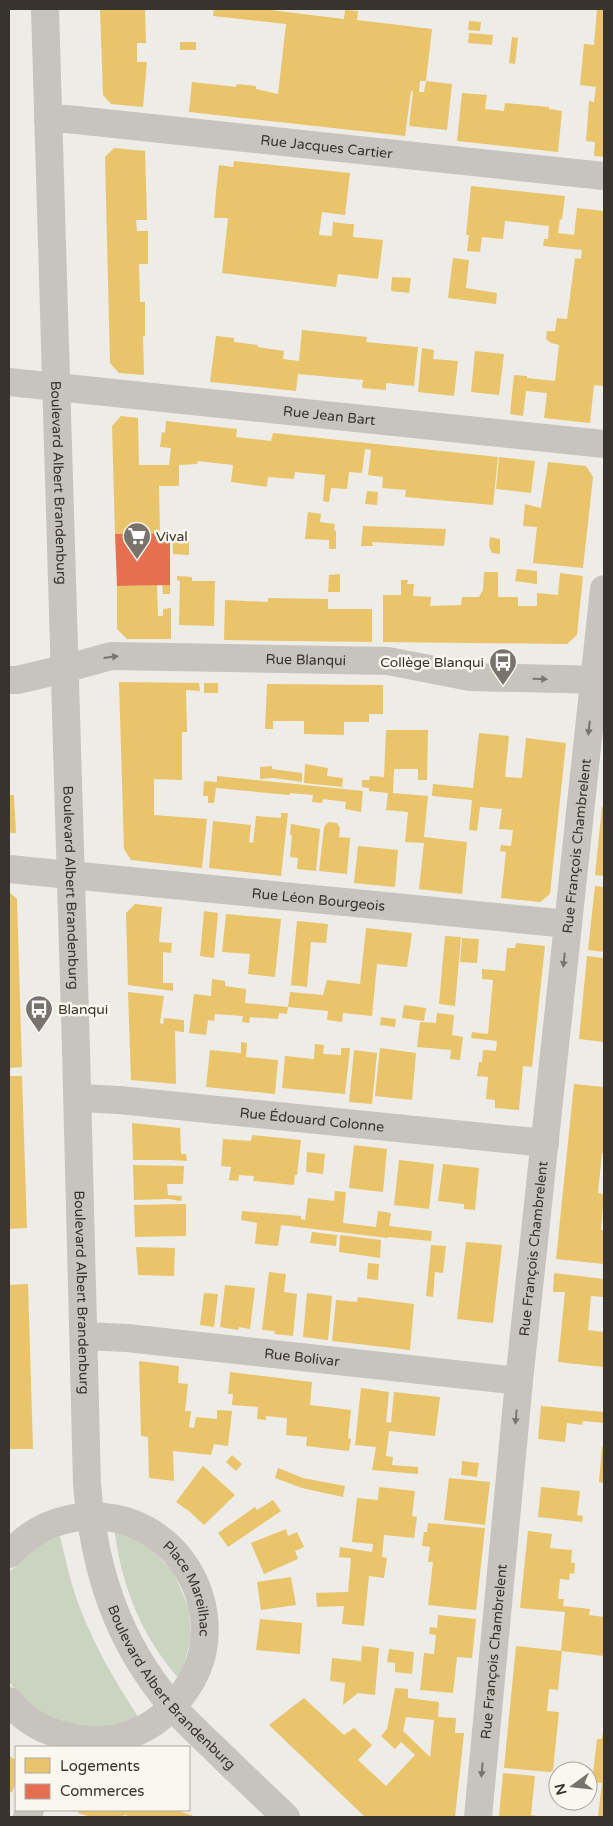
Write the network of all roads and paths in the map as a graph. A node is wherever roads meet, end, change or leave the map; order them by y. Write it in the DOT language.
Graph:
graph roads {
  1 [pos="45,9"];
  2 [pos="48,119"];
  3 [pos="604,176"];
  4 [pos="9,382"];
  5 [pos="56,386"];
  6 [pos="604,444"];
  7 [pos="604,589"];
  8 [pos="64,670"];
  9 [pos="9,680"];
  10 [pos="599,680"];
  11 [pos="9,869"];
  12 [pos="71,875"];
  13 [pos="568,924"];
  14 [pos="78,1098"];
  15 [pos="545,1143"];
  16 [pos="84,1336"];
  17 [pos="519,1381"];
  18 [pos="90,1516"];
  19 [pos="9,1554"];
  20 [pos="9,1701"];
  21 [pos="173,1707"];
  22 [pos="54,1741"];
  23 [pos="286,1817"];
  24 [pos="478,1817"];
  1 -- 2 [label="street, Boulevard Albert Brandenburg"];
  2 -- 3 [label="street, Rue Jacques Cartier"];
  2 -- 5 [label="street, Boulevard Albert Brandenburg"];
  4 -- 5 [label="street, Rue Jean Bart"];
  5 -- 6 [label="street, Rue Jean Bart"];
  5 -- 8 [label="street, Boulevard Albert Brandenburg"];
  7 -- 10 [label="street, Rue François Chambrelent"];
  8 -- 9 [label="street, Rue Blanqui"];
  8 -- 10 [label="street, Rue Blanqui, one-way"];
  8 -- 12 [label="street, Boulevard Albert Brandenburg"];
  10 -- 13 [label="street, Rue François Chambrelent, one-way"];
  11 -- 12 [label="street, Rue Léon Bourgeois"];
  12 -- 13 [label="street, Rue Léon Bourgeois"];
  12 -- 14 [label="street, Boulevard Albert Brandenburg"];
  13 -- 15 [label="street, Rue François Chambrelent, one-way"];
  14 -- 15 [label="street, Rue Édouard Colonne"];
  14 -- 16 [label="street, Boulevard Albert Brandenburg"];
  15 -- 17 [label="street, Rue François Chambrelent"];
  16 -- 17 [label="street, Rue Bolivar"];
  16 -- 18 [label="street, Boulevard Albert Brandenburg"];
  17 -- 24 [label="street, Rue François Chambrelent, one-way"];
  18 -- 19 [label="street, Place Mareilhac"];
  18 -- 21 [label="street, Boulevard Albert Brandenburg"];
  18 -- 21 [label="street, Place Mareilhac"];
  20 -- 22 [label="street, Place Mareilhac"];
  21 -- 22 [label="street, Place Mareilhac"];
  21 -- 23 [label="street, Boulevard Albert Brandenburg"];
}
